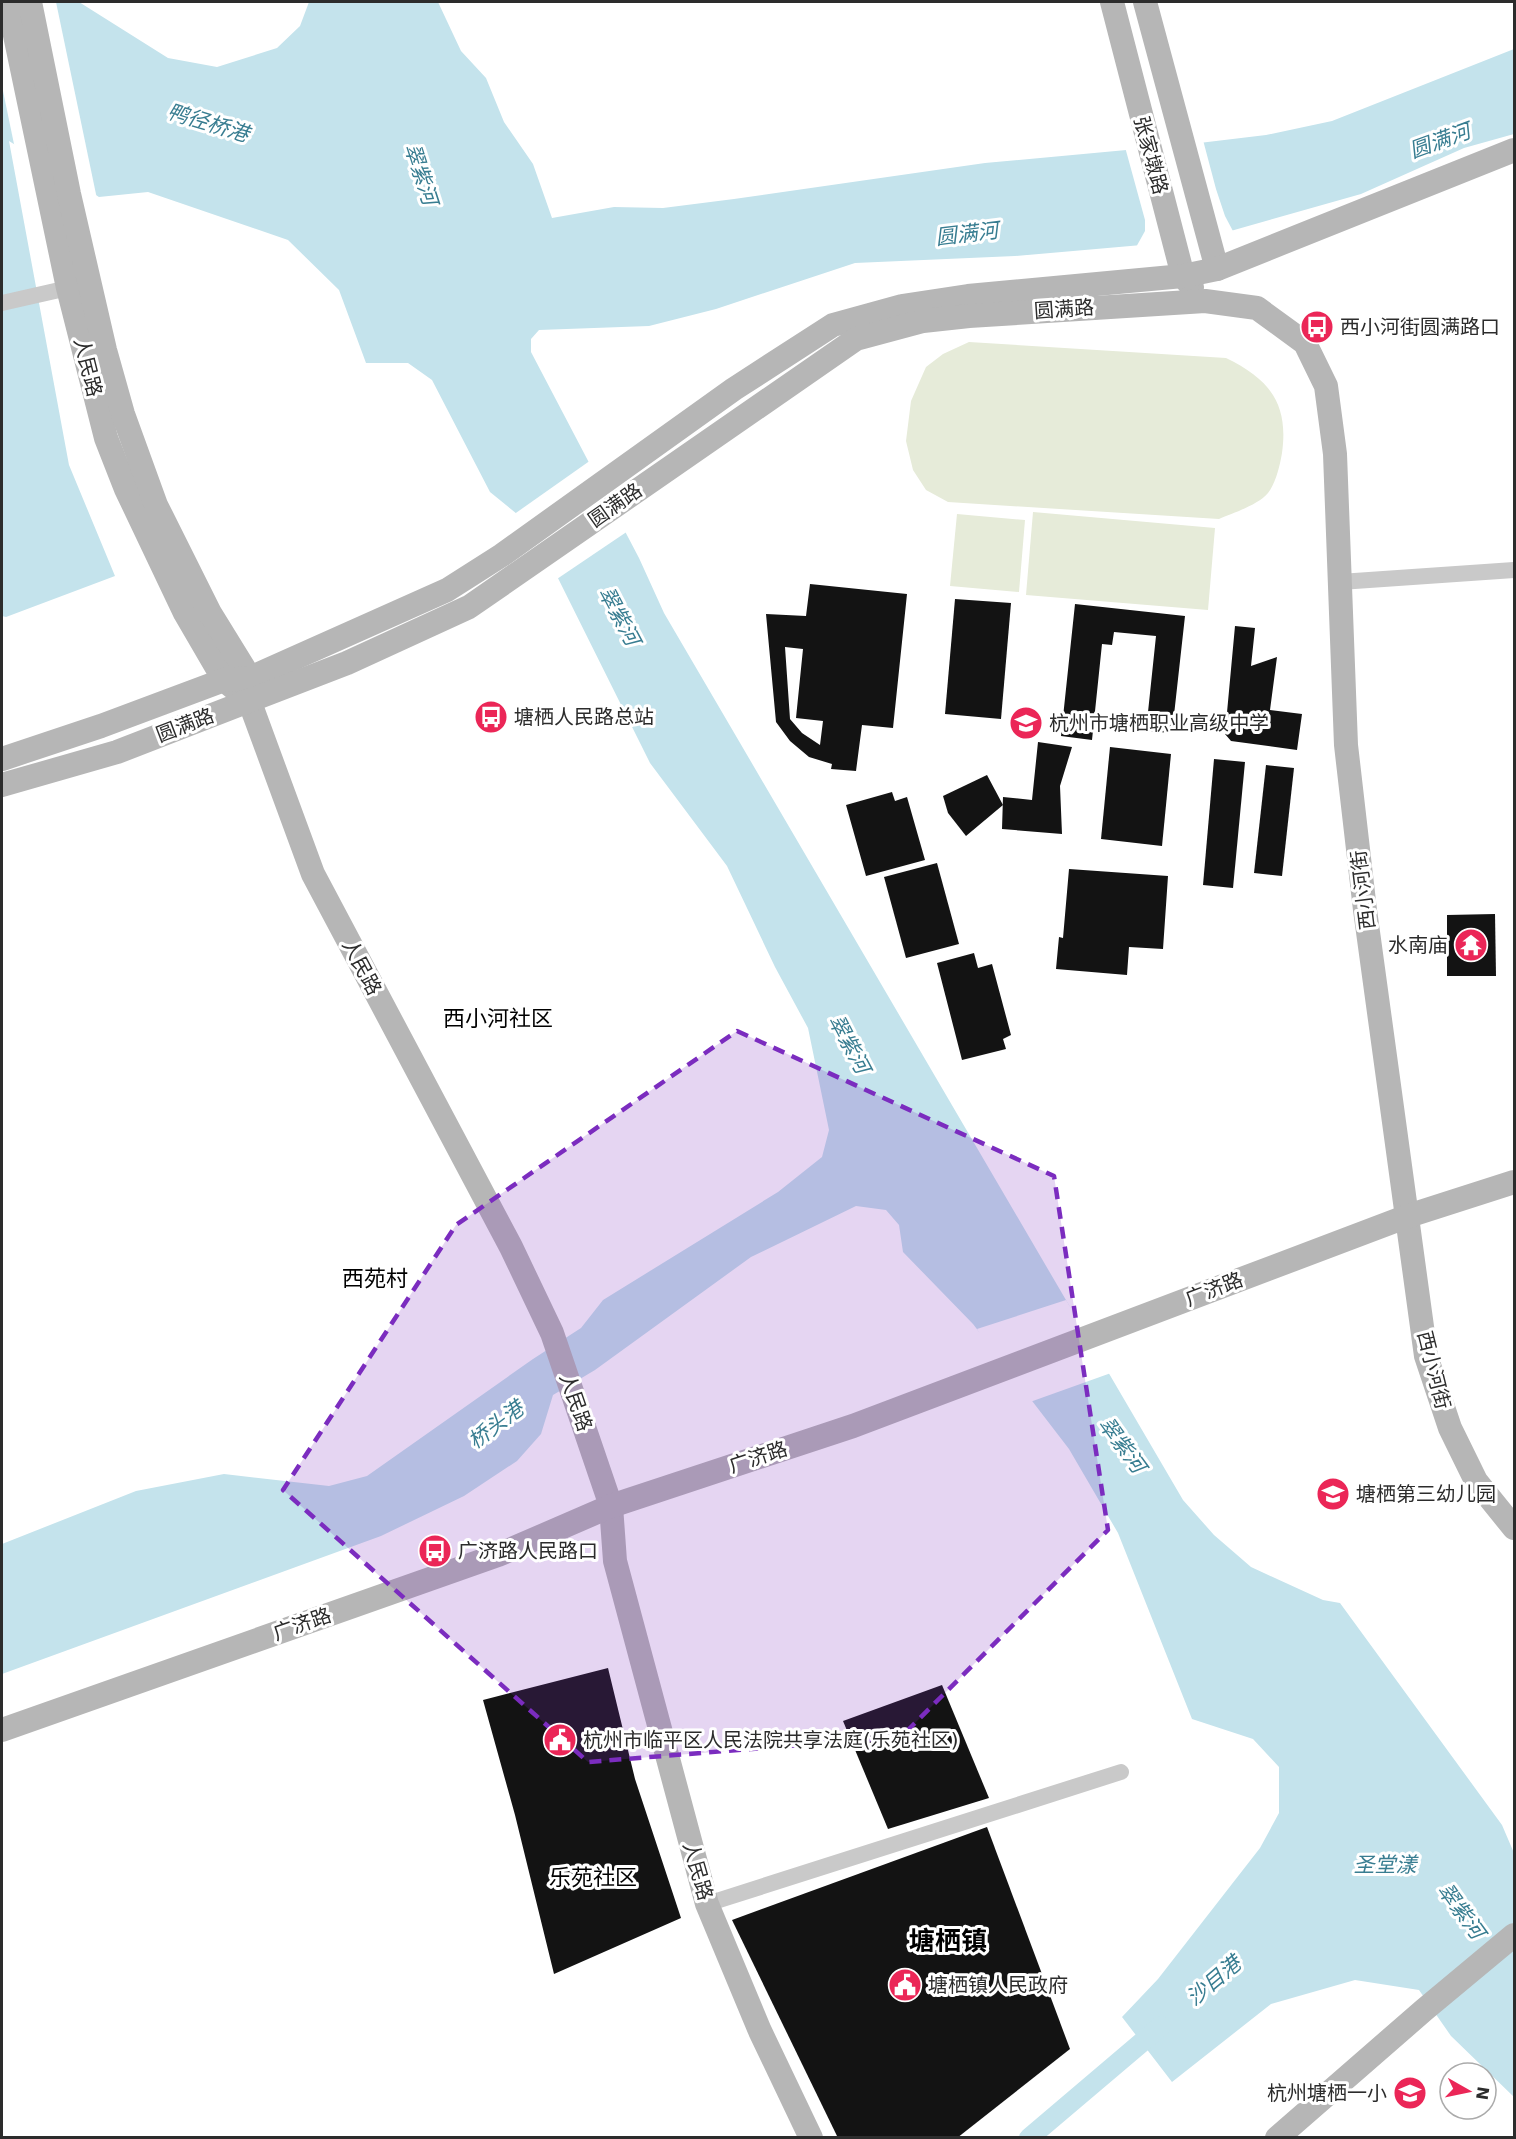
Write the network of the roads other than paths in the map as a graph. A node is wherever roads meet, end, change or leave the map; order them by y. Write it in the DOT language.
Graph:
graph roads {
  1 [pos="8,2"];
  2 [pos="30,2"];
  3 [pos="1112,2"];
  4 [pos="1145,2"];
  5 [pos="1515,150"];
  6 [pos="1217,269"];
  7 [pos="1183,276"];
  8 [pos="79,286"];
  9 [pos="1205,301"];
  10 [pos="2,303"];
  11 [pos="1515,570"];
  12 [pos="1340,582"];
  13 [pos="224,680"];
  14 [pos="249,689"];
  15 [pos="2,759"];
  16 [pos="2,785"];
  17 [pos="1515,1182"];
  18 [pos="1408,1216"];
  19 [pos="611,1506"];
  20 [pos="1515,1528"];
  21 [pos="2,1730"];
  22 [pos="1121,1772"];
  23 [pos="707,1904"];
  24 [pos="1515,1935"];
  25 [pos="811,2138"];
  26 [pos="1277,2138"];
  1 -- 8 [label="street, 人民路"];
  2 -- 8 [label="street, 人民路"];
  3 -- 7 [label="street, 张家墩路"];
  4 -- 6 [label="street, 张家墩路"];
  5 -- 6 [label="street, 圆满路"];
  6 -- 7 [label="street, 圆满路"];
  6 -- 9 [label="street"];
  7 -- 9 [label="street, 张家墩路"];
  7 -- 14 [label="street, 圆满路"];
  8 -- 10 [label="street"];
  8 -- 13 [label="street, 人民路"];
  8 -- 14 [label="street, 人民路"];
  9 -- 12 [label="street, 西小河街"];
  9 -- 14 [label="street, 圆满路"];
  11 -- 12 [label="street"];
  12 -- 18 [label="street, 西小河街"];
  13 -- 14 [label="street, 人民路"];
  13 -- 15 [label="street, 圆满路"];
  14 -- 16 [label="street, 圆满路"];
  14 -- 19 [label="street, 人民路"];
  17 -- 18 [label="street, 广济路"];
  18 -- 19 [label="street, 广济路"];
  18 -- 20 [label="street, 西小河街"];
  19 -- 21 [label="street, 广济路"];
  19 -- 23 [label="street, 人民路"];
  22 -- 23 [label="street"];
  23 -- 25 [label="street, 人民路"];
  24 -- 26 [label="street"];
}
